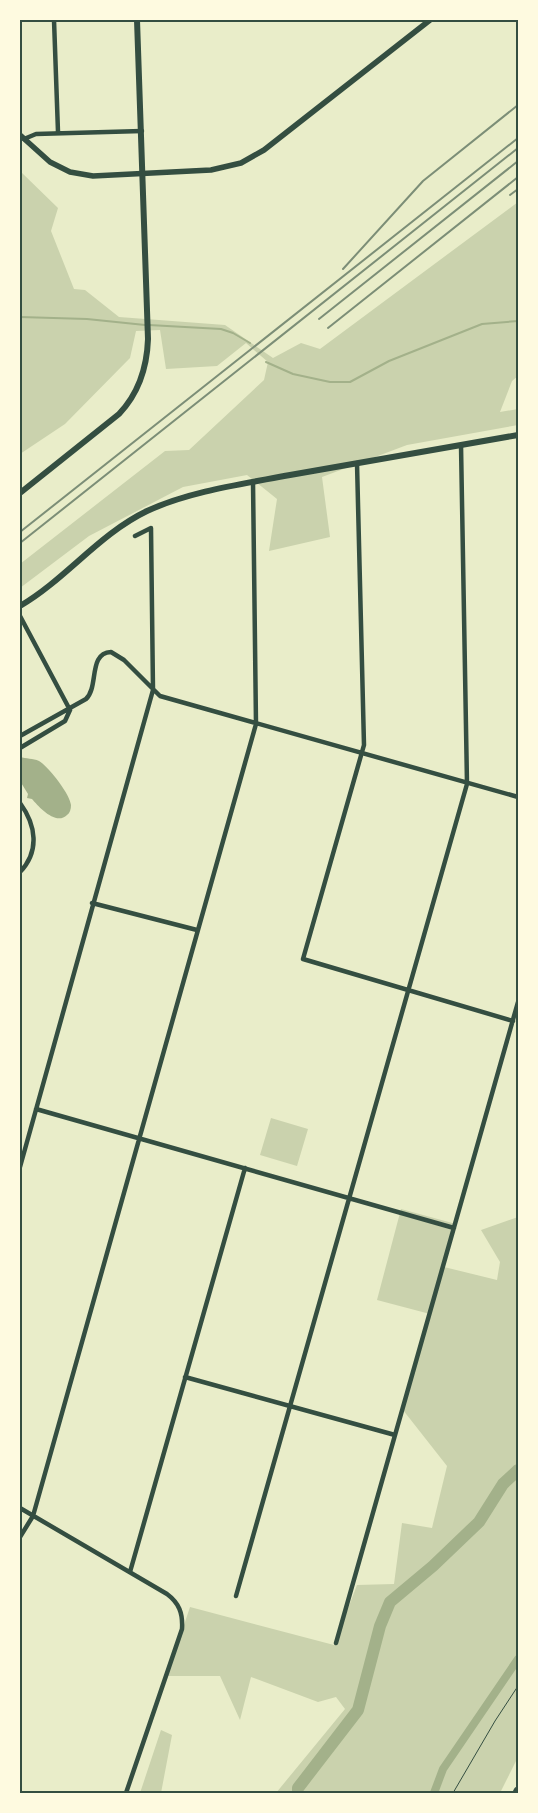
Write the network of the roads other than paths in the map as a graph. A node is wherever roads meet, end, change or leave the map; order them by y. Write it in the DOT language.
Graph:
graph roads {
  1 [pos="54,20"];
  2 [pos="137,20"];
  3 [pos="430,20"];
  4 [pos="142,131"];
  5 [pos="58,132"];
  6 [pos="22,137"];
  7 [pos="143,174"];
  8 [pos="518,435"];
  9 [pos="461,445"];
  10 [pos="357,463"];
  11 [pos="253,482"];
  12 [pos="20,493"];
  13 [pos="135,536"];
  14 [pos="20,606"];
  15 [pos="20,616"];
  16 [pos="153,690"];
  17 [pos="70,710"];
  18 [pos="256,724"];
  19 [pos="20,736"];
  20 [pos="20,748"];
  21 [pos="362,754"];
  22 [pos="468,784"];
  23 [pos="518,797"];
  24 [pos="20,803"];
  25 [pos="20,872"];
  26 [pos="92,902"];
  27 [pos="197,930"];
  28 [pos="408,990"];
  29 [pos="518,1002"];
  30 [pos="512,1021"];
  31 [pos="36,1109"];
  32 [pos="139,1138"];
  33 [pos="20,1167"];
  34 [pos="244,1168"];
  35 [pos="349,1198"];
  36 [pos="454,1228"];
  37 [pos="185,1377"];
  38 [pos="290,1406"];
  39 [pos="395,1434"];
  40 [pos="20,1508"];
  41 [pos="33,1516"];
  42 [pos="20,1537"];
  43 [pos="130,1572"];
  44 [pos="236,1596"];
  45 [pos="336,1643"];
  46 [pos="126,1793"];
  1 -- 5 [label="street"];
  2 -- 4 [label="main road"];
  3 -- 7 [label="street"];
  4 -- 5 [label="street"];
  4 -- 7 [label="main road"];
  5 -- 6 [label="street"];
  6 -- 7 [label="street"];
  7 -- 12 [label="main road"];
  8 -- 9 [label="main road"];
  9 -- 10 [label="main road"];
  9 -- 22 [label="street"];
  10 -- 11 [label="main road"];
  10 -- 21 [label="street"];
  11 -- 14 [label="main road"];
  11 -- 18 [label="street"];
  13 -- 16 [label="street"];
  15 -- 17 [label="street"];
  16 -- 17 [label="street"];
  16 -- 18 [label="street"];
  16 -- 26 [label="street"];
  17 -- 19 [label="street"];
  17 -- 20 [label="street"];
  18 -- 21 [label="street"];
  18 -- 27 [label="street"];
  21 -- 22 [label="street"];
  21 -- 28 [label="street"];
  22 -- 23 [label="street"];
  22 -- 28 [label="street"];
  24 -- 25 [label="street"];
  26 -- 27 [label="street"];
  26 -- 31 [label="street"];
  27 -- 32 [label="street"];
  28 -- 30 [label="street"];
  28 -- 35 [label="street"];
  29 -- 30 [label="street"];
  30 -- 36 [label="street"];
  31 -- 32 [label="street"];
  31 -- 33 [label="street"];
  32 -- 34 [label="street"];
  32 -- 41 [label="street"];
  34 -- 35 [label="street"];
  34 -- 37 [label="street"];
  35 -- 36 [label="street"];
  35 -- 38 [label="street"];
  36 -- 39 [label="street"];
  37 -- 38 [label="street"];
  37 -- 43 [label="street"];
  38 -- 39 [label="street"];
  38 -- 44 [label="street"];
  39 -- 45 [label="street"];
  40 -- 41 [label="street"];
  41 -- 42 [label="street"];
  41 -- 43 [label="street"];
  43 -- 46 [label="street"];
}
